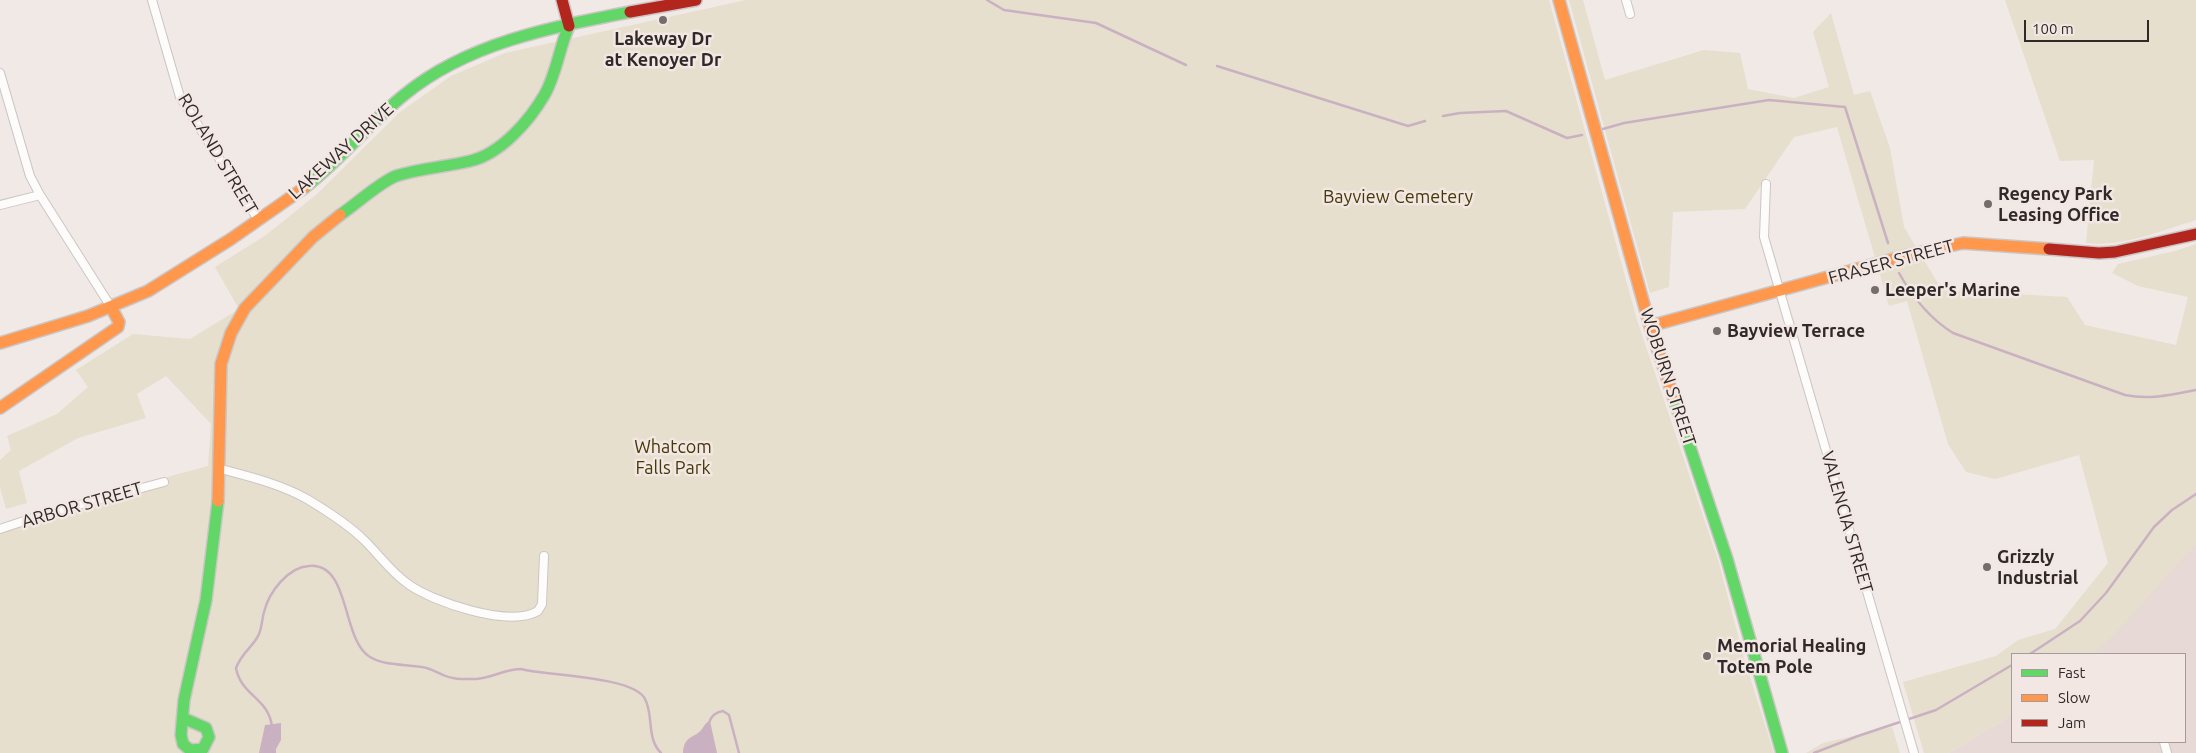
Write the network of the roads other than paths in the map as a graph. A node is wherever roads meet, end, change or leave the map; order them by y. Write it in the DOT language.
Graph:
graph roads {
  1 [pos="152,0"];
  2 [pos="562,0"];
  3 [pos="696,0"];
  4 [pos="1560,0"];
  5 [pos="1626,0"];
  6 [pos="1630,14"];
  7 [pos="569,26"];
  8 [pos="0,73"];
  9 [pos="1766,184"];
  10 [pos="40,195"];
  11 [pos="0,205"];
  12 [pos="259,221"];
  13 [pos="2196,234"];
  14 [pos="1779,292"];
  15 [pos="111,307"];
  16 [pos="1650,326"];
  17 [pos="0,343"];
  18 [pos="0,408"];
  19 [pos="221,470"];
  20 [pos="164,482"];
  21 [pos="0,529"];
  22 [pos="544,556"];
  23 [pos="183,718"];
  24 [pos="1913,750"];
  25 [pos="1781,751"];
  1 -- 12 [label="street, ROLAND STREET"];
  2 -- 7 [label="street"];
  3 -- 7 [label="street, LAKEWAY DRIVE"];
  4 -- 16 [label="street, WOBURN STREET"];
  5 -- 6 [label="street"];
  7 -- 12 [label="street, LAKEWAY DRIVE"];
  7 -- 19 [label="street"];
  8 -- 10 [label="street"];
  9 -- 14 [label="street, VALENCIA STREET"];
  10 -- 11 [label="street"];
  10 -- 15 [label="street"];
  12 -- 15 [label="street, LAKEWAY DRIVE"];
  13 -- 14 [label="street, FRASER STREET"];
  14 -- 16 [label="street, FRASER STREET"];
  14 -- 24 [label="street, VALENCIA STREET"];
  15 -- 17 [label="street, LAKEWAY DRIVE"];
  15 -- 18 [label="street"];
  16 -- 25 [label="street, WOBURN STREET"];
  19 -- 22 [label="street"];
  19 -- 23 [label="street"];
  20 -- 21 [label="street, ARBOR STREET"];
}
